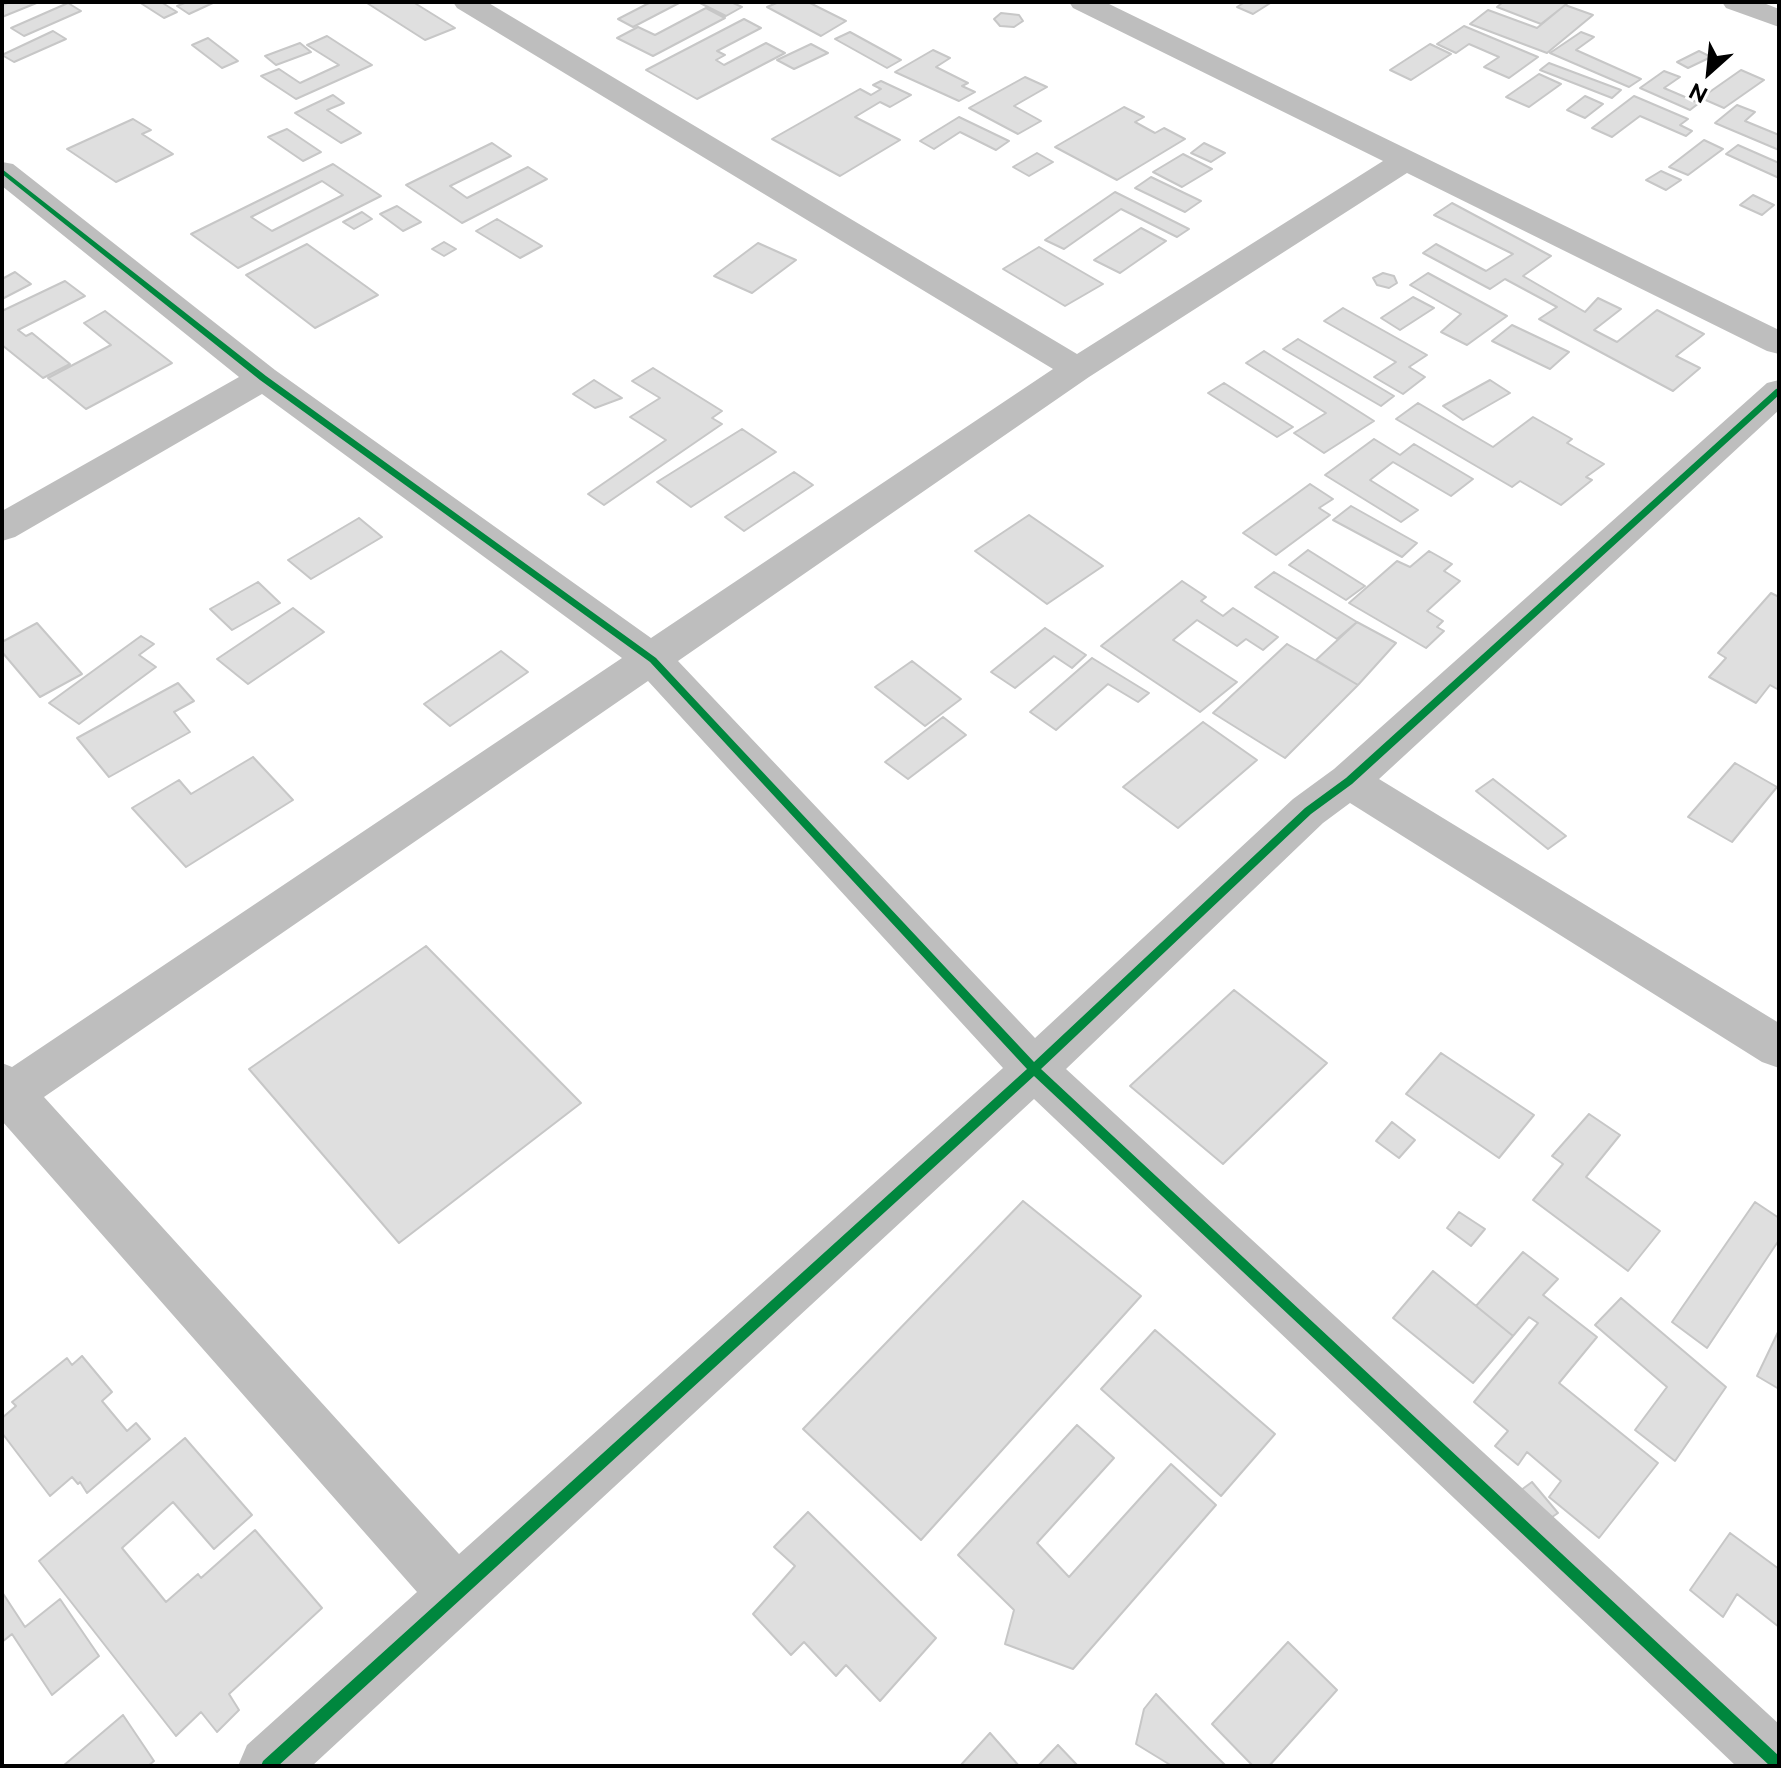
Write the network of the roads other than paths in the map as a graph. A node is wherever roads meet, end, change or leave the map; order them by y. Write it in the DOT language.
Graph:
graph roads {
  1 [pos="467,2"];
  2 [pos="1083,2"];
  3 [pos="1736,2"];
  4 [pos="1779,19"];
  5 [pos="1406,160"];
  6 [pos="2,171"];
  7 [pos="1779,343"];
  8 [pos="1077,369"];
  9 [pos="263,378"];
  10 [pos="1779,391"];
  11 [pos="2,528"];
  12 [pos="653,660"];
  13 [pos="1349,781"];
  14 [pos="1779,1048"];
  15 [pos="1034,1069"];
  16 [pos="6,1093"];
  17 [pos="457,1594"];
  18 [pos="1779,1765"];
  19 [pos="268,1766"];
  1 -- 8 [label="street"];
  2 -- 5 [label="street"];
  3 -- 4 [label="street"];
  5 -- 7 [label="street"];
  5 -- 8 [label="street"];
  6 -- 9 [label="street"];
  8 -- 12 [label="street"];
  9 -- 11 [label="street"];
  9 -- 12 [label="street"];
  10 -- 13 [label="street"];
  12 -- 15 [label="street"];
  12 -- 16 [label="street"];
  13 -- 14 [label="street"];
  13 -- 15 [label="street"];
  15 -- 17 [label="street"];
  15 -- 18 [label="street"];
  16 -- 17 [label="street"];
  17 -- 19 [label="street"];
}
